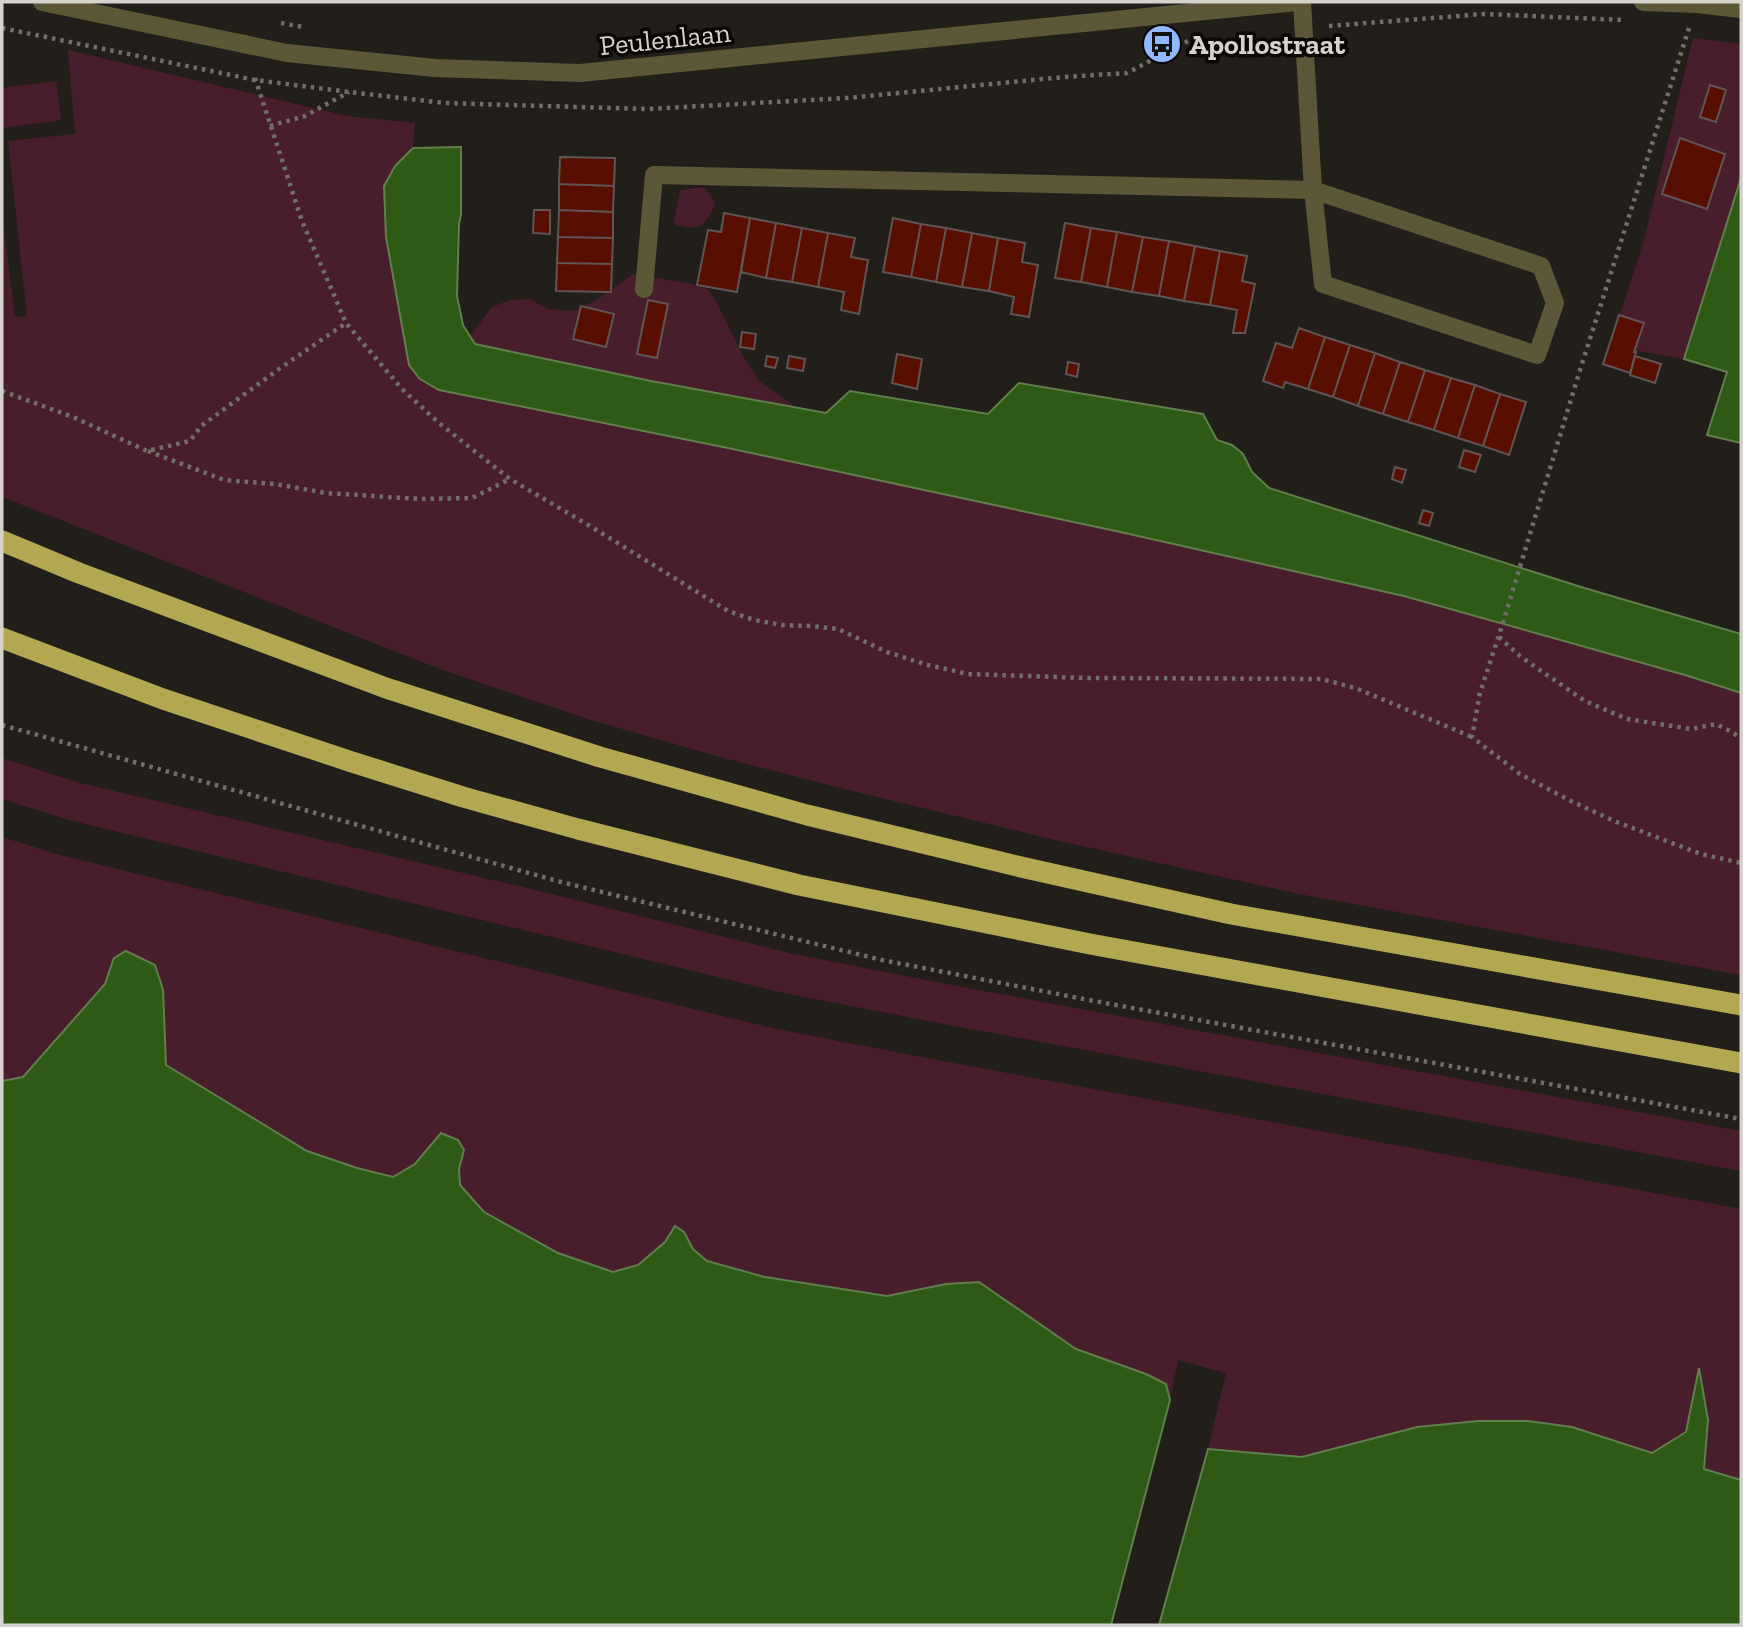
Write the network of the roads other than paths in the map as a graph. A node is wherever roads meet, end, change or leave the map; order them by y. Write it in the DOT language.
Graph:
graph roads {
  1 [pos="43,2"];
  2 [pos="1299,2"];
  3 [pos="1643,2"];
  4 [pos="1741,9"];
  5 [pos="1313,190"];
  6 [pos="644,289"];
  7 [pos="2,541"];
  8 [pos="2,638"];
  9 [pos="1741,1005"];
  10 [pos="1741,1063"];
  1 -- 2 [label="street, Peulenlaan"];
  2 -- 5 [label="street"];
  3 -- 4 [label="street"];
  5 -- 5 [label="street"];
  5 -- 6 [label="street"];
  7 -- 9 [label="highway"];
  8 -- 10 [label="highway"];
}
